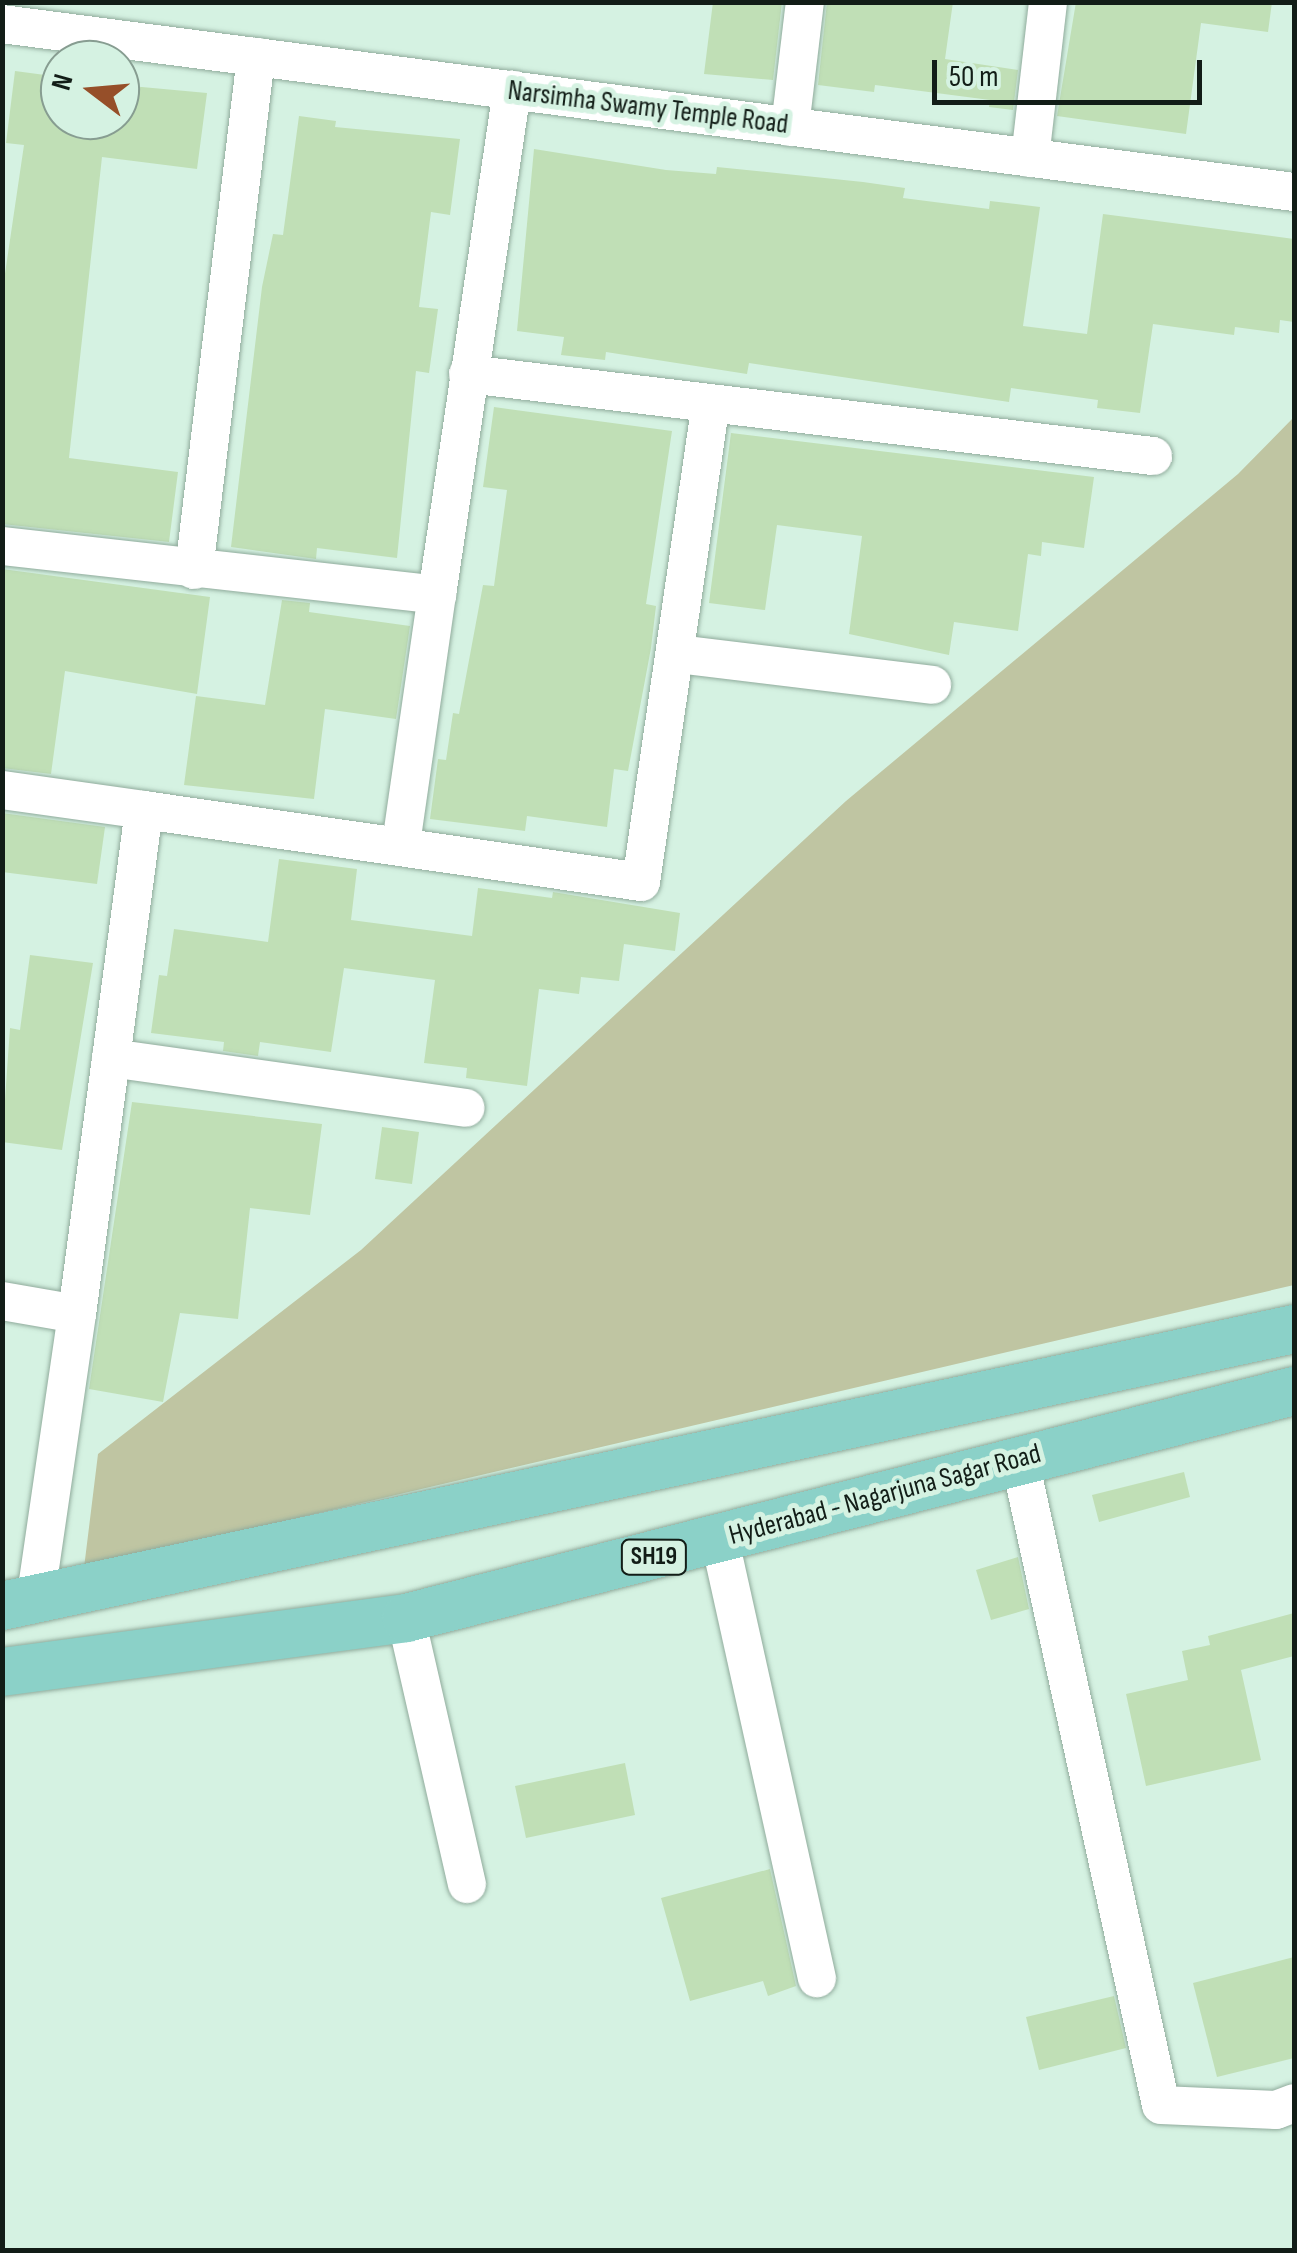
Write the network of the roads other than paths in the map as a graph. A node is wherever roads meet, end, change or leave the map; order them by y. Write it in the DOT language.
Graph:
graph roads {
  1 [pos="805,2"];
  2 [pos="1048,2"];
  3 [pos="2,24"];
  4 [pos="256,57"];
  5 [pos="512,90"];
  6 [pos="790,127"];
  7 [pos="1030,158"];
  8 [pos="1294,192"];
  9 [pos="468,374"];
  10 [pos="711,404"];
  11 [pos="1153,456"];
  12 [pos="2,546"];
  13 [pos="194,570"];
  14 [pos="437,595"];
  15 [pos="676,654"];
  16 [pos="932,685"];
  17 [pos="2,790"];
  18 [pos="144,810"];
  19 [pos="402,844"];
  20 [pos="111,1058"];
  21 [pos="465,1108"];
  22 [pos="2,1301"];
  23 [pos="78,1314"];
  24 [pos="1294,1328"];
  25 [pos="1294,1391"];
  26 [pos="1018,1457"];
  27 [pos="720,1540"];
  28 [pos="19,1604"];
  29 [pos="406,1618"];
  30 [pos="2,1672"];
  31 [pos="467,1884"];
  32 [pos="817,1978"];
  33 [pos="1294,2103"];
  1 -- 6 [label="street"];
  2 -- 7 [label="street"];
  3 -- 4 [label="street, Narsimha Swamy Temple Road"];
  4 -- 5 [label="street, Narsimha Swamy Temple Road"];
  4 -- 13 [label="street"];
  5 -- 6 [label="street, Narsimha Swamy Temple Road"];
  5 -- 9 [label="street"];
  6 -- 7 [label="street, Narsimha Swamy Temple Road"];
  7 -- 8 [label="street, Narsimha Swamy Temple Road"];
  9 -- 10 [label="street"];
  9 -- 14 [label="street"];
  10 -- 11 [label="street"];
  10 -- 15 [label="street"];
  12 -- 13 [label="street"];
  13 -- 14 [label="street"];
  14 -- 19 [label="street"];
  15 -- 16 [label="street"];
  15 -- 19 [label="street"];
  17 -- 18 [label="street"];
  18 -- 19 [label="street"];
  18 -- 20 [label="street"];
  20 -- 21 [label="street"];
  20 -- 23 [label="street"];
  22 -- 23 [label="street"];
  23 -- 28 [label="street"];
  24 -- 28 [label="main road"];
  25 -- 26 [label="main road, Hyderabad - Nagarjuna Sagar Road / SH19"];
  26 -- 27 [label="main road, Hyderabad - Nagarjuna Sagar Road / SH19"];
  26 -- 33 [label="street"];
  27 -- 29 [label="main road, Hyderabad - Nagarjuna Sagar Road / SH19"];
  27 -- 32 [label="street"];
  29 -- 30 [label="main road, Hyderabad - Nagarjuna Sagar Road / SH19"];
  29 -- 31 [label="street"];
}
